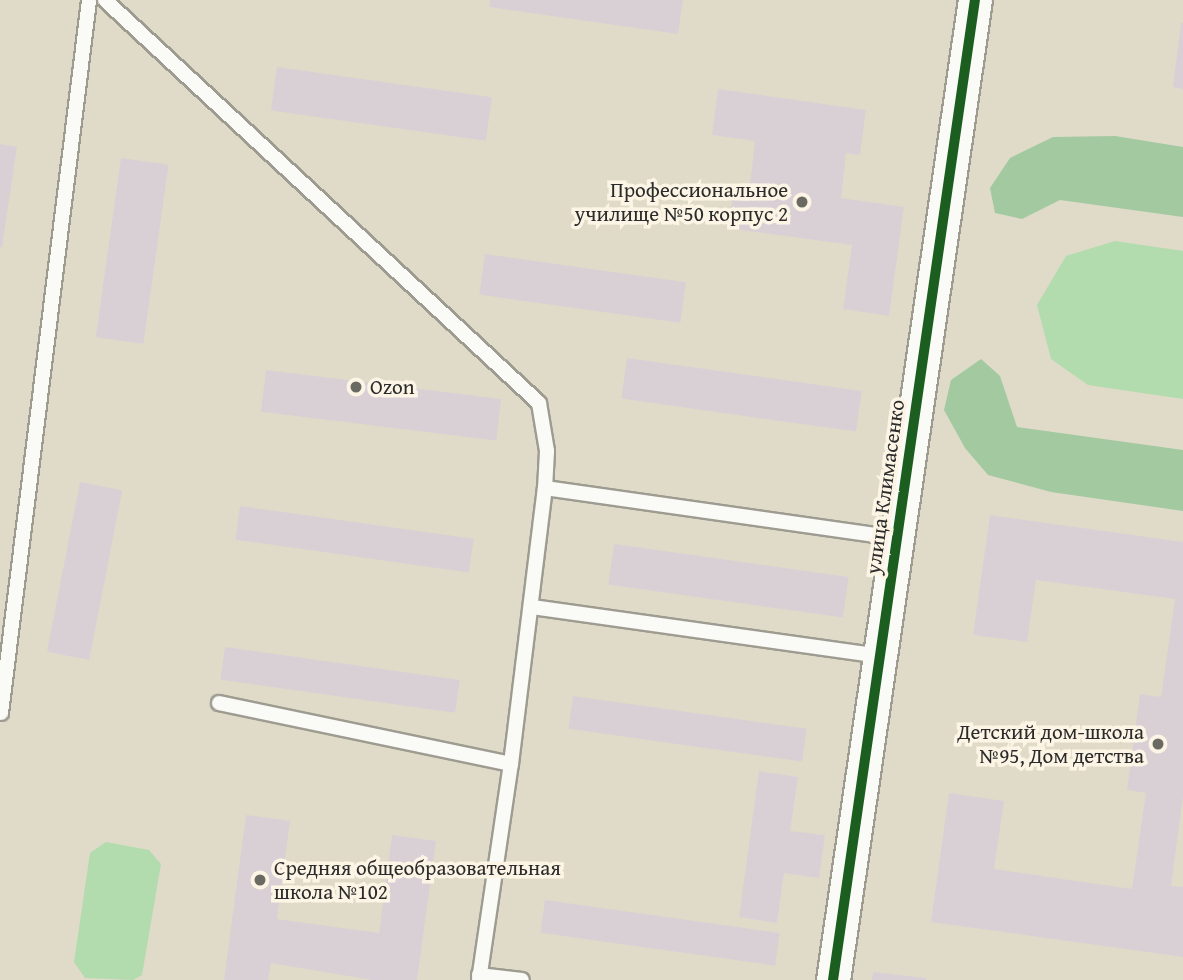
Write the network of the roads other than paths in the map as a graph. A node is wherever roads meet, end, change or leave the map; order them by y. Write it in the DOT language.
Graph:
graph roads {
  1 [pos="89,0"];
  2 [pos="105,0"];
  3 [pos="975,0"];
  4 [pos="545,488"];
  5 [pos="896,538"];
  6 [pos="532,607"];
  7 [pos="881,656"];
  8 [pos="219,703"];
  9 [pos="1,713"];
  10 [pos="512,764"];
  11 [pos="479,978"];
  12 [pos="522,980"];
  13 [pos="833,980"];
  1 -- 9 [label="lane"];
  2 -- 4 [label="lane"];
  3 -- 5 [label="street, улица Климасенко"];
  4 -- 5 [label="lane"];
  4 -- 6 [label="lane"];
  5 -- 7 [label="street, улица Климасенко"];
  6 -- 7 [label="lane"];
  6 -- 10 [label="lane"];
  7 -- 13 [label="street, улица Климасенко"];
  8 -- 10 [label="lane"];
  10 -- 11 [label="lane"];
  11 -- 12 [label="lane"];
}
